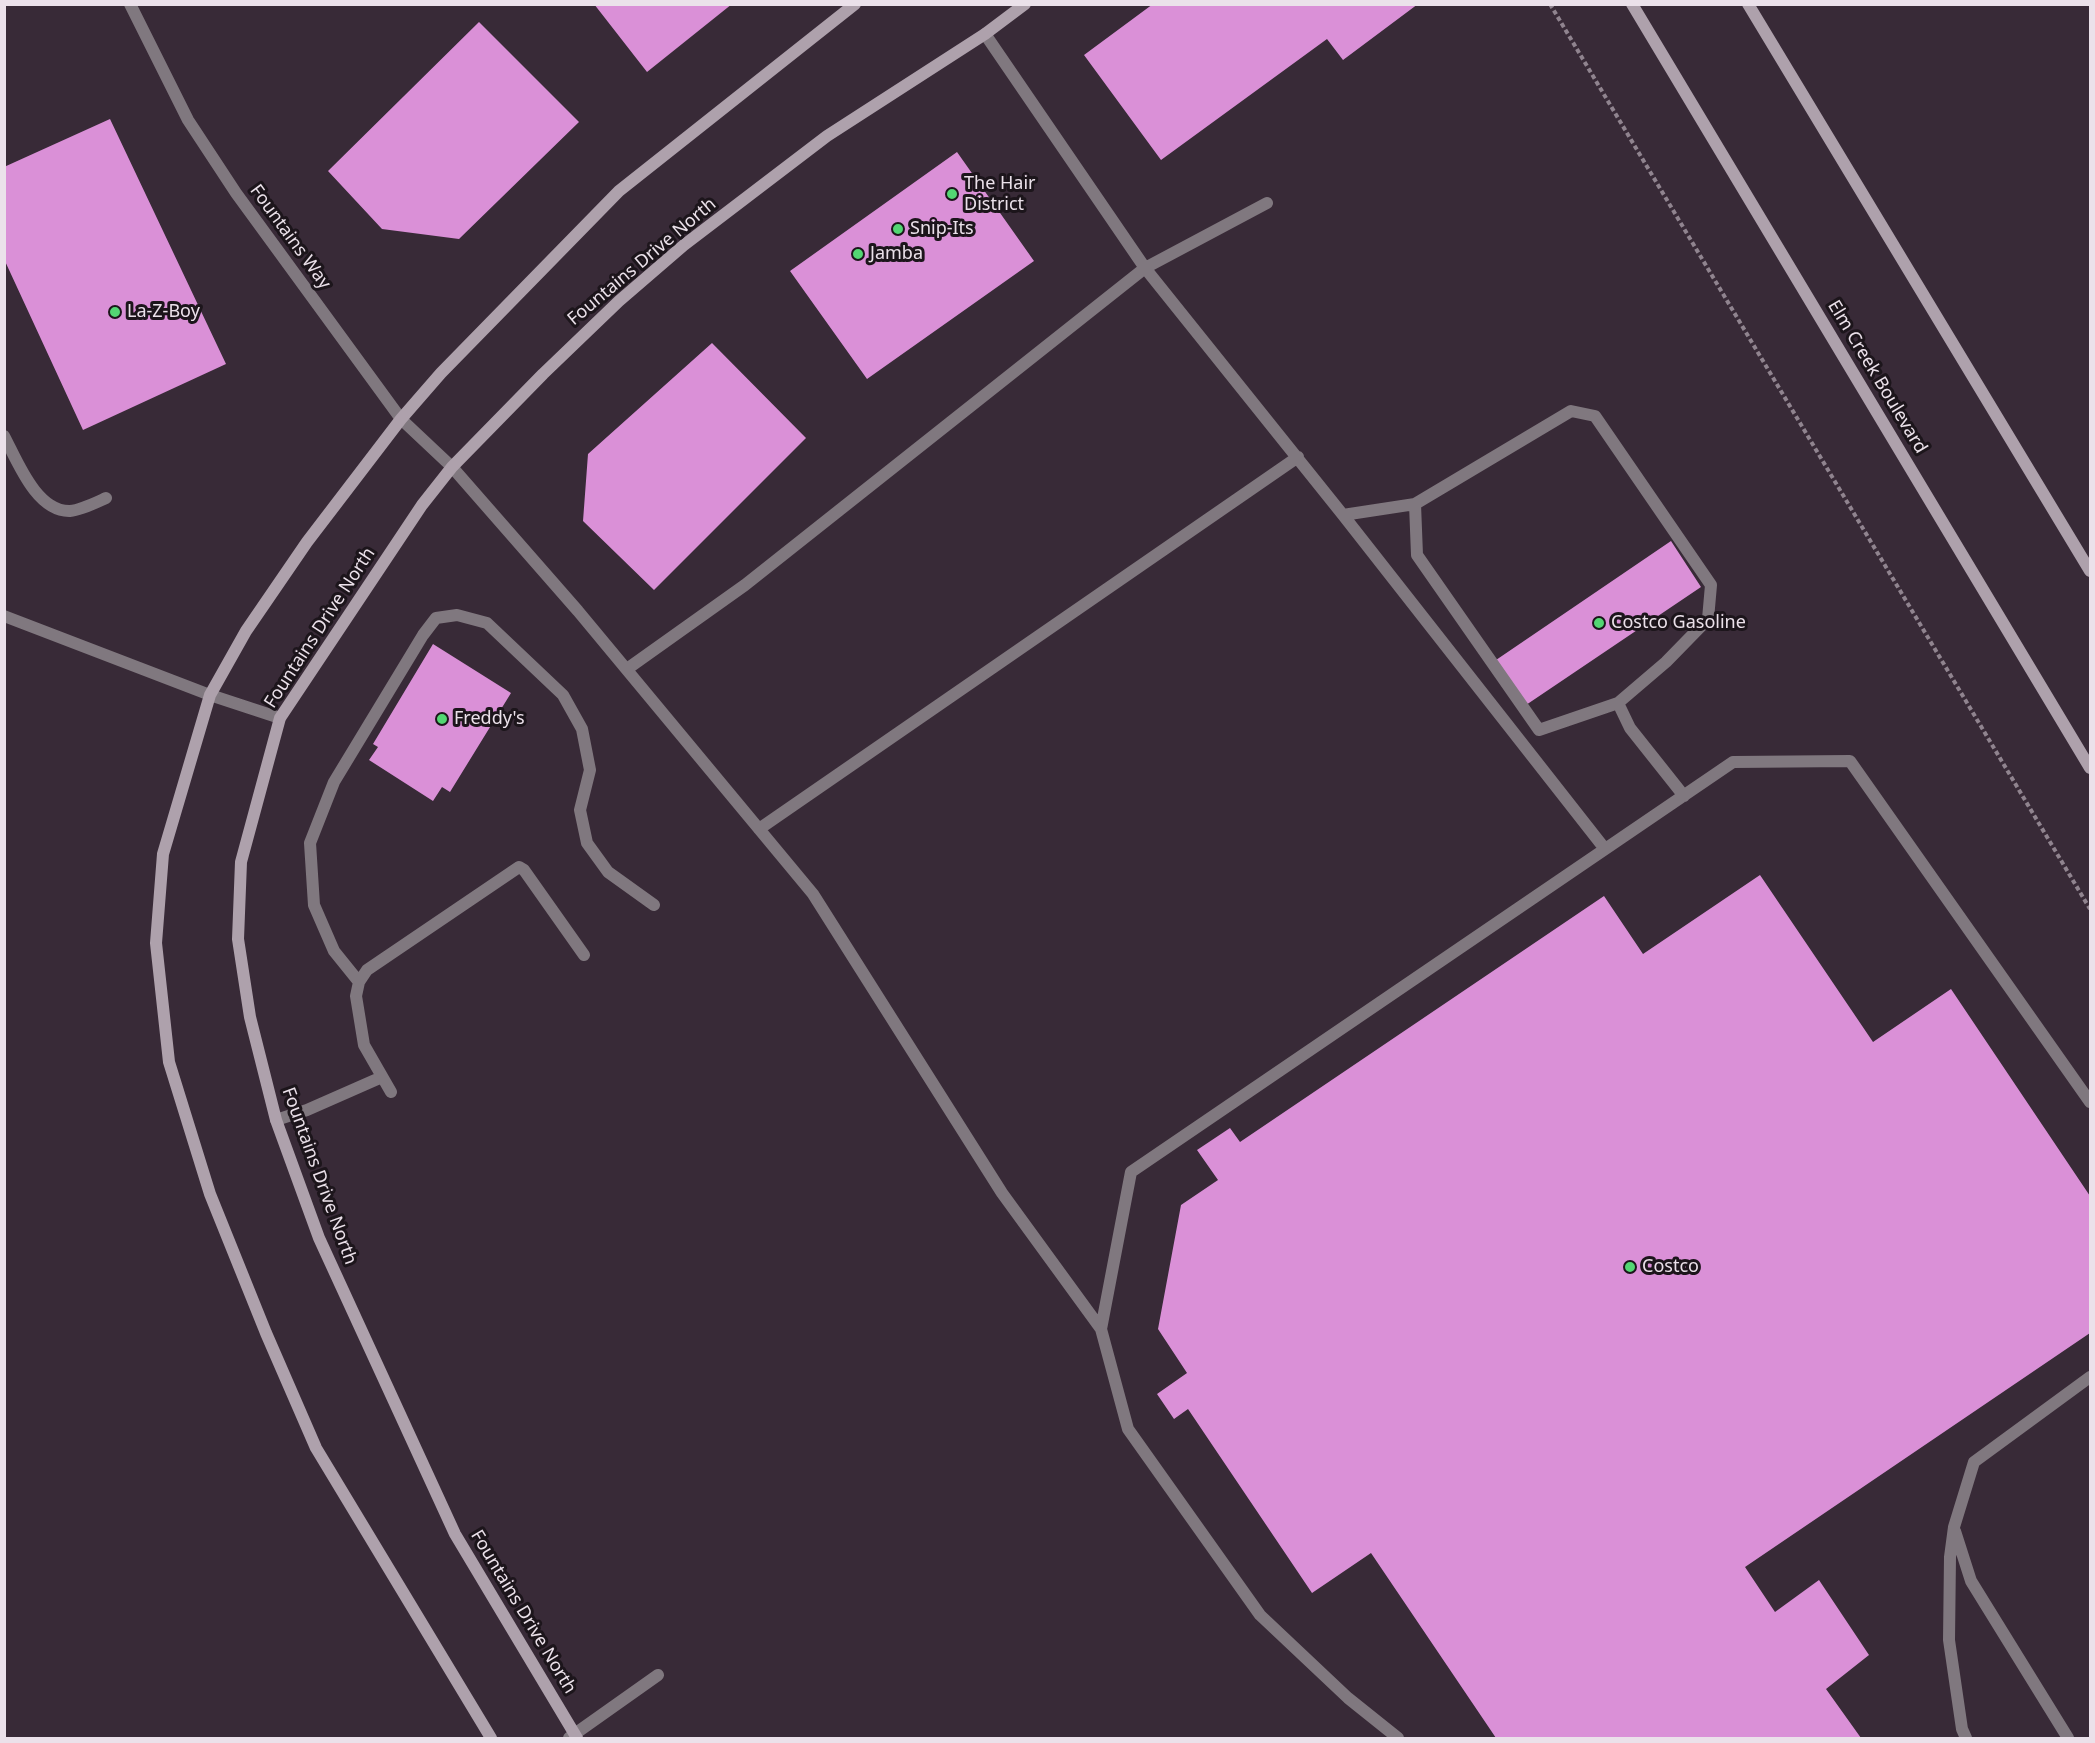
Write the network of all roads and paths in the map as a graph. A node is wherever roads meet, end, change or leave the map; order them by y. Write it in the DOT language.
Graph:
graph roads {
  1 [pos="130,4"];
  2 [pos="855,4"];
  3 [pos="1025,4"];
  4 [pos="1550,4"];
  5 [pos="1632,4"];
  6 [pos="1748,4"];
  7 [pos="985,34"];
  8 [pos="1268,203"];
  9 [pos="1145,268"];
  10 [pos="401,418"];
  11 [pos="4,435"];
  12 [pos="1298,457"];
  13 [pos="452,467"];
  14 [pos="106,498"];
  15 [pos="1415,504"];
  16 [pos="1344,515"];
  17 [pos="2091,571"];
  18 [pos="4,616"];
  19 [pos="627,669"];
  20 [pos="210,695"];
  21 [pos="1618,703"];
  22 [pos="280,718"];
  23 [pos="2091,768"];
  24 [pos="1684,796"];
  25 [pos="759,829"];
  26 [pos="1605,849"];
  27 [pos="654,905"];
  28 [pos="2091,909"];
  29 [pos="584,955"];
  30 [pos="359,982"];
  31 [pos="382,1077"];
  32 [pos="391,1092"];
  33 [pos="2091,1102"];
  34 [pos="276,1120"];
  35 [pos="1101,1329"];
  36 [pos="2091,1377"];
  37 [pos="1954,1527"];
  38 [pos="658,1675"];
  39 [pos="573,1737"];
  40 [pos="491,1738"];
  41 [pos="1398,1738"];
  42 [pos="1966,1738"];
  43 [pos="2068,1738"];
  1 -- 10 [label="street, Fountains Way"];
  2 -- 10 [label="street"];
  3 -- 7 [label="street, Fountains Drive North"];
  4 -- 28 [label="path"];
  5 -- 23 [label="street, Elm Creek Boulevard"];
  6 -- 17 [label="street"];
  7 -- 9 [label="street"];
  7 -- 13 [label="street, Fountains Drive North"];
  8 -- 9 [label="street"];
  9 -- 12 [label="street"];
  9 -- 19 [label="street"];
  10 -- 13 [label="street, Fountains Way"];
  10 -- 20 [label="street"];
  11 -- 14 [label="street"];
  12 -- 16 [label="street"];
  12 -- 25 [label="street"];
  13 -- 19 [label="street, Fountains Way"];
  13 -- 22 [label="street, Fountains Drive North"];
  15 -- 16 [label="street"];
  15 -- 21 [label="street"];
  15 -- 21 [label="street"];
  16 -- 26 [label="street"];
  18 -- 20 [label="street"];
  19 -- 25 [label="street, Fountains Way"];
  20 -- 22 [label="street"];
  20 -- 40 [label="street"];
  21 -- 24 [label="street"];
  22 -- 34 [label="street, Fountains Drive North"];
  24 -- 26 [label="street"];
  24 -- 33 [label="street"];
  25 -- 35 [label="street, Fountains Way"];
  26 -- 35 [label="street"];
  27 -- 30 [label="street"];
  29 -- 30 [label="street"];
  30 -- 31 [label="street"];
  31 -- 32 [label="street"];
  31 -- 34 [label="street"];
  34 -- 39 [label="street, Fountains Drive North"];
  35 -- 41 [label="street"];
  36 -- 37 [label="street"];
  37 -- 42 [label="street"];
  37 -- 43 [label="street"];
  38 -- 39 [label="street"];
}
